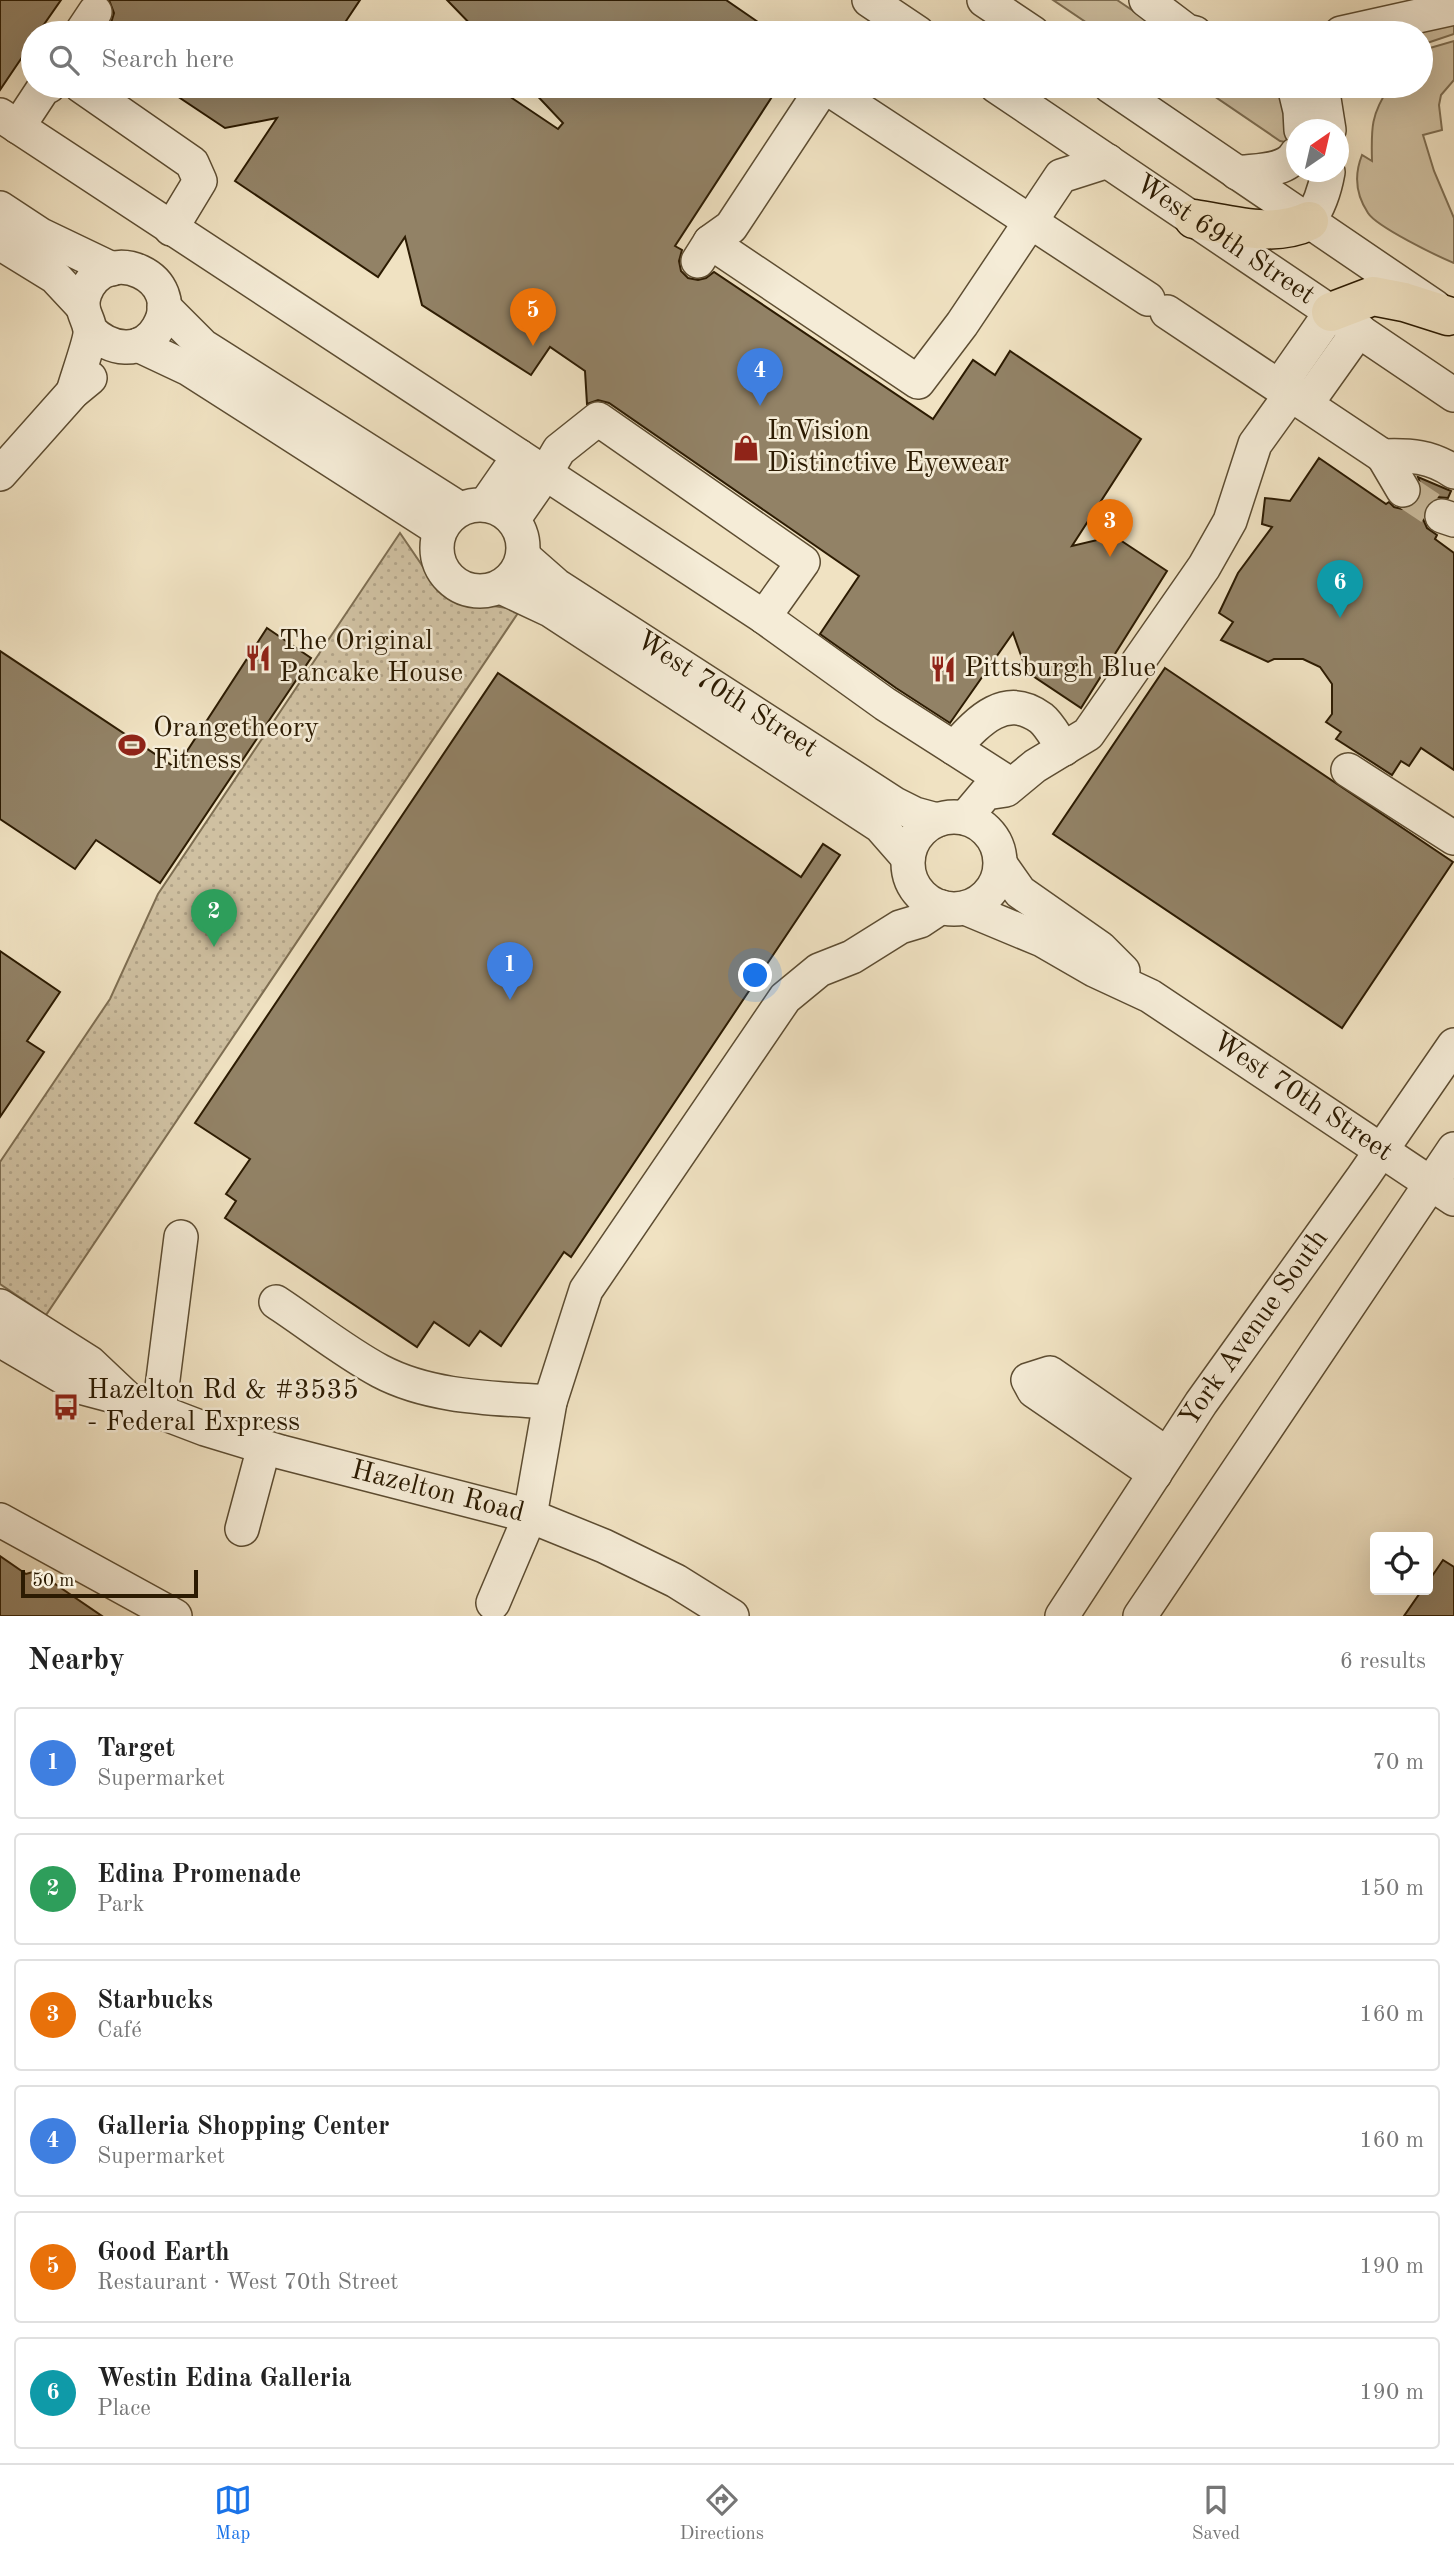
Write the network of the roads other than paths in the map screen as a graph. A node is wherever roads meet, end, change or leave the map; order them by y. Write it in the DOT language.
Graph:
graph roads {
  1 [pos="869,0"];
  2 [pos="984,0"];
  3 [pos="1146,0"];
  4 [pos="1454,8"];
  5 [pos="1358,20"];
  6 [pos="900,21"];
  7 [pos="1015,21"];
  8 [pos="1174,21"];
  9 [pos="34,98"];
  10 [pos="98,98"];
  11 [pos="816,98"];
  12 [pos="843,98"];
  13 [pos="1014,98"];
  14 [pos="1128,98"];
  15 [pos="1300,98"];
  16 [pos="1307,98"];
  17 [pos="1300,119"];
  18 [pos="1322,119"];
  19 [pos="9,121"];
  20 [pos="1054,125"];
  21 [pos="1108,161"];
  22 [pos="1286,163"];
  23 [pos="1237,173"];
  24 [pos="1062,176"];
  25 [pos="1325,182"];
  26 [pos="0,208"];
  27 [pos="1194,219"];
  28 [pos="1032,220"];
  29 [pos="1309,221"];
  30 [pos="171,229"];
  31 [pos="0,243"];
  32 [pos="112,269"];
  33 [pos="164,307"];
  34 [pos="86,318"];
  35 [pos="1451,318"];
  36 [pos="1345,321"];
  37 [pos="133,346"];
  38 [pos="73,392"];
  39 [pos="1291,394"];
  40 [pos="1454,395"];
  41 [pos="1383,456"];
  42 [pos="532,465"];
  43 [pos="1454,472"];
  44 [pos="0,474"];
  45 [pos="1403,489"];
  46 [pos="475,516"];
  47 [pos="523,556"];
  48 [pos="501,587"];
  49 [pos="764,617"];
  50 [pos="1087,744"];
  51 [pos="954,748"];
  52 [pos="1348,770"];
  53 [pos="1008,787"];
  54 [pos="951,819"];
  55 [pos="1454,838"];
  56 [pos="997,852"];
  57 [pos="909,867"];
  58 [pos="953,908"];
  59 [pos="852,957"];
  60 [pos="1150,996"];
  61 [pos="1454,1045"];
  62 [pos="1454,1149"];
  63 [pos="1382,1150"];
  64 [pos="1443,1192"];
  65 [pos="181,1237"];
  66 [pos="276,1302"];
  67 [pos="0,1306"];
  68 [pos="0,1340"];
  69 [pos="550,1402"];
  70 [pos="144,1406"];
  71 [pos="264,1447"];
  72 [pos="530,1516"];
  73 [pos="0,1520"];
  74 [pos="242,1529"];
  75 [pos="493,1603"];
  76 [pos="175,1616"];
  77 [pos="732,1616"];
  78 [pos="1062,1616"];
  79 [pos="1140,1616"];
  1 -- 6 [label="street"];
  2 -- 7 [label="street"];
  3 -- 8 [label="street"];
  4 -- 5 [label="street"];
  9 -- 19 [label="street"];
  10 -- 30 [label="street"];
  11 -- 28 [label="street"];
  12 -- 28 [label="street"];
  13 -- 20 [label="street, West 69th Street"];
  14 -- 23 [label="street"];
  15 -- 17 [label="street"];
  16 -- 18 [label="street"];
  19 -- 30 [label="street"];
  20 -- 21 [label="street, West 69th Street"];
  20 -- 24 [label="street"];
  21 -- 24 [label="street"];
  21 -- 27 [label="street, West 69th Street"];
  22 -- 23 [label="street"];
  23 -- 29 [label="street"];
  24 -- 28 [label="street"];
  25 -- 29 [label="street"];
  26 -- 32 [label="street"];
  27 -- 29 [label="main road"];
  27 -- 36 [label="street, West 69th Street"];
  28 -- 39 [label="street"];
  29 -- 35 [label="street"];
  30 -- 42 [label="street"];
  31 -- 34 [label="street"];
  32 -- 33 [label="street"];
  32 -- 34 [label="street"];
  33 -- 37 [label="street"];
  33 -- 46 [label="street"];
  34 -- 37 [label="street"];
  34 -- 38 [label="street"];
  35 -- 36 [label="main road"];
  36 -- 39 [label="street"];
  36 -- 40 [label="street, West 69th Street"];
  37 -- 38 [label="street"];
  37 -- 46 [label="street"];
  38 -- 44 [label="street"];
  39 -- 41 [label="street"];
  39 -- 50 [label="street"];
  41 -- 43 [label="street"];
  41 -- 45 [label="street"];
  42 -- 46 [label="street"];
  42 -- 49 [label="street"];
  42 -- 49 [label="street"];
  46 -- 47 [label="street"];
  46 -- 48 [label="street"];
  47 -- 48 [label="street"];
  47 -- 54 [label="street, West 70th Street"];
  48 -- 57 [label="street, West 70th Street"];
  49 -- 51 [label="street"];
  50 -- 51 [label="street"];
  50 -- 53 [label="street"];
  51 -- 53 [label="street"];
  52 -- 55 [label="street"];
  53 -- 54 [label="street"];
  53 -- 56 [label="street"];
  54 -- 56 [label="street"];
  54 -- 57 [label="street"];
  56 -- 58 [label="street"];
  56 -- 60 [label="street, West 70th Street"];
  57 -- 58 [label="street"];
  57 -- 59 [label="street"];
  58 -- 59 [label="street"];
  58 -- 60 [label="street, West 70th Street"];
  59 -- 69 [label="street"];
  60 -- 63 [label="street, West 70th Street"];
  61 -- 63 [label="street, York Avenue South"];
  62 -- 64 [label="street"];
  63 -- 64 [label="street, West 70th Street"];
  63 -- 78 [label="street, York Avenue South"];
  64 -- 79 [label="street"];
  65 -- 70 [label="street"];
  66 -- 69 [label="street"];
  67 -- 70 [label="street, Hazelton Road"];
  68 -- 70 [label="street, Hazelton Road"];
  69 -- 72 [label="street"];
  70 -- 71 [label="street, Hazelton Road"];
  71 -- 72 [label="street, Hazelton Road"];
  71 -- 74 [label="street"];
  72 -- 75 [label="street"];
  72 -- 77 [label="street, Hazelton Road"];
  73 -- 76 [label="street"];
}
